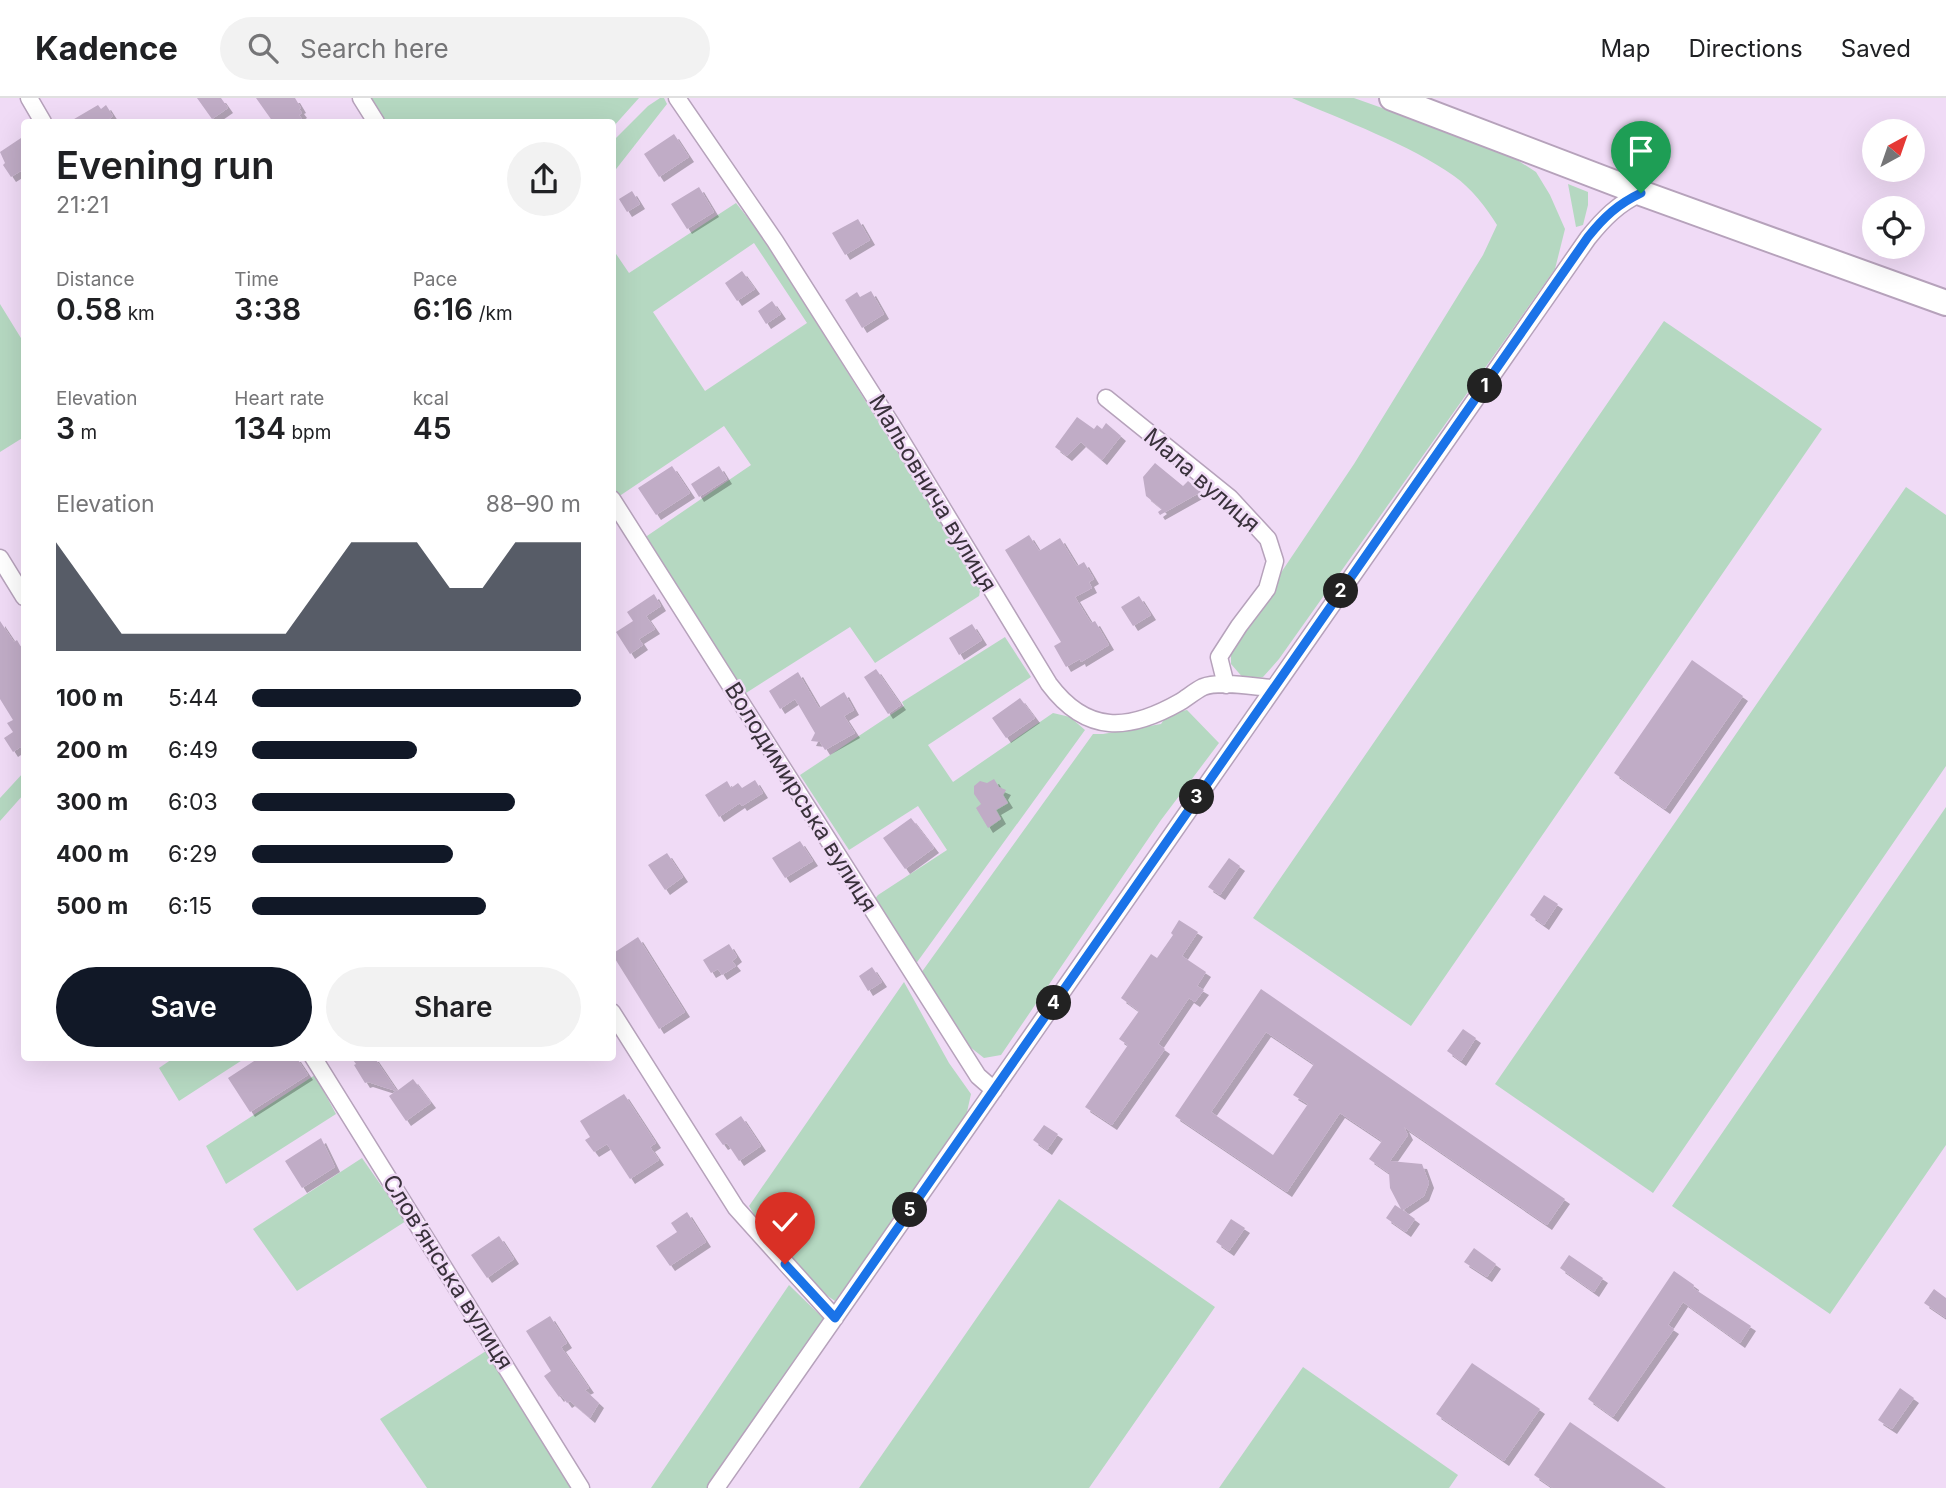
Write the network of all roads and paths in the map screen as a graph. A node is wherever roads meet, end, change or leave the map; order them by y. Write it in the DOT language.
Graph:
graph roads {
  1 [pos="29,98"];
  2 [pos="361,98"];
  3 [pos="677,98"];
  4 [pos="1392,98"];
  5 [pos="41,119"];
  6 [pos="374,119"];
  7 [pos="1641,193"];
  8 [pos="1946,303"];
  9 [pos="1107,398"];
  10 [pos="616,505"];
  11 [pos="0,558"];
  12 [pos="21,592"];
  13 [pos="1226,685"];
  14 [pos="1272,688"];
  15 [pos="616,1018"];
  16 [pos="315,1061"];
  17 [pos="993,1090"];
  18 [pos="835,1318"];
  19 [pos="581,1488"];
  20 [pos="716,1488"];
  1 -- 5 [label="street"];
  2 -- 6 [label="street"];
  3 -- 13 [label="street, Мальовнича вулиця"];
  4 -- 7 [label="main road"];
  7 -- 8 [label="main road"];
  7 -- 14 [label="street"];
  9 -- 13 [label="street, Мала вулиця"];
  10 -- 17 [label="street, Володимирська вулиця"];
  11 -- 12 [label="street"];
  13 -- 14 [label="street, Мальовнича вулиця"];
  14 -- 17 [label="street"];
  15 -- 18 [label="street"];
  16 -- 19 [label="street, Словʼянська вулиця"];
  17 -- 18 [label="street"];
  18 -- 20 [label="street"];
}
